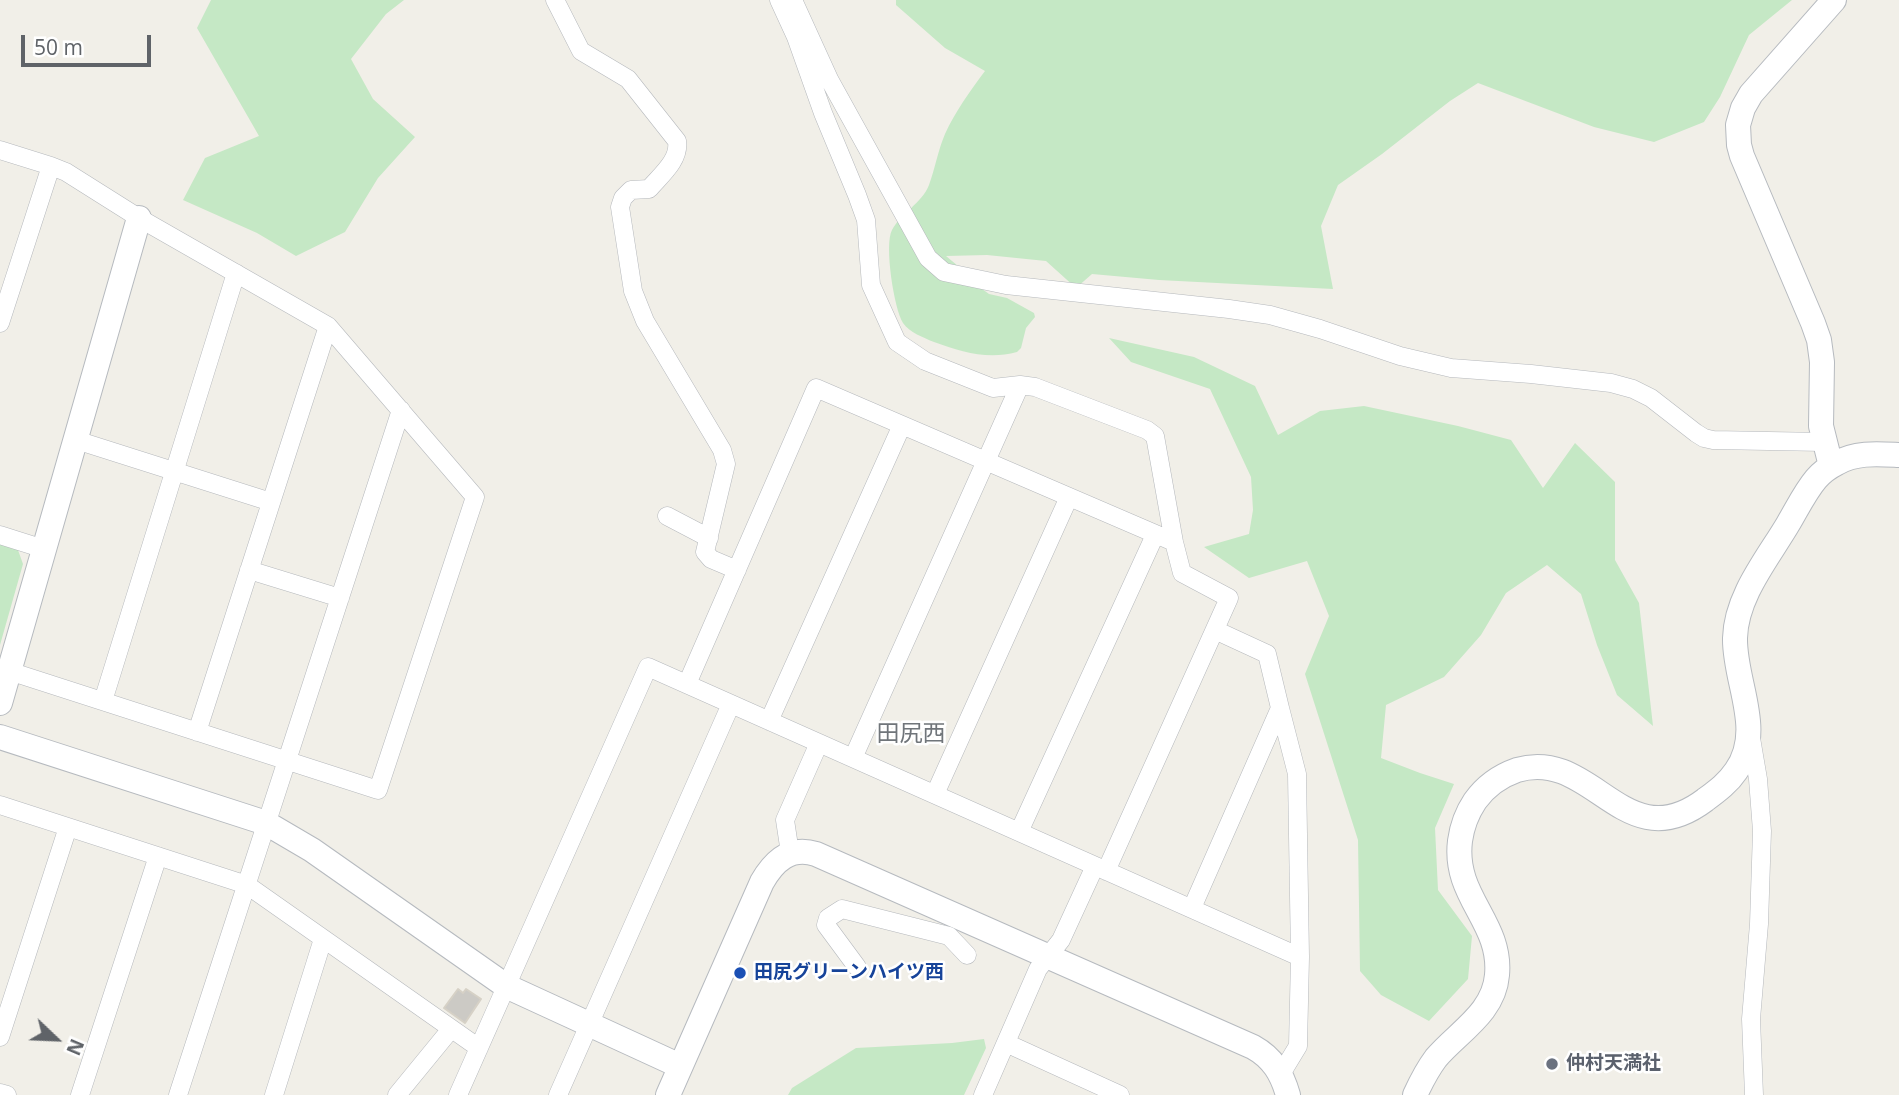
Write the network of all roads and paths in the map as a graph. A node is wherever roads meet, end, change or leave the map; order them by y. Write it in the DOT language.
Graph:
graph roads {
  1 [pos="555,0"];
  2 [pos="779,0"];
  3 [pos="793,0"];
  4 [pos="1834,0"];
  5 [pos="0,150"];
  6 [pos="51,166"];
  7 [pos="139,218"];
  8 [pos="236,273"];
  9 [pos="0,323"];
  10 [pos="328,326"];
  11 [pos="1020,384"];
  12 [pos="401,410"];
  13 [pos="902,425"];
  14 [pos="76,440"];
  15 [pos="1824,442"];
  16 [pos="1899,455"];
  17 [pos="985,461"];
  18 [pos="1831,466"];
  19 [pos="175,472"];
  20 [pos="1069,498"];
  21 [pos="271,502"];
  22 [pos="667,516"];
  23 [pos="0,535"];
  24 [pos="1156,535"];
  25 [pos="709,538"];
  26 [pos="1174,542"];
  27 [pos="44,549"];
  28 [pos="249,570"];
  29 [pos="737,570"];
  30 [pos="340,598"];
  31 [pos="1215,630"];
  32 [pos="9,671"];
  33 [pos="687,684"];
  34 [pos="103,701"];
  35 [pos="0,703"];
  36 [pos="731,704"];
  37 [pos="1280,709"];
  38 [pos="769,721"];
  39 [pos="1749,724"];
  40 [pos="197,732"];
  41 [pos="0,737"];
  42 [pos="819,743"];
  43 [pos="853,758"];
  44 [pos="286,761"];
  45 [pos="935,794"];
  46 [pos="0,805"];
  47 [pos="266,823"];
  48 [pos="68,827"];
  49 [pos="1019,832"];
  50 [pos="790,853"];
  51 [pos="158,856"];
  52 [pos="1100,868"];
  53 [pos="247,885"];
  54 [pos="1192,908"];
  55 [pos="323,939"];
  56 [pos="967,955"];
  57 [pos="1048,956"];
  58 [pos="1300,957"];
  59 [pos="856,967"];
  60 [pos="506,986"];
  61 [pos="589,1025"];
  62 [pos="451,1029"];
  63 [pos="0,1037"];
  64 [pos="1006,1042"];
  65 [pos="479,1048"];
  66 [pos="680,1066"];
  67 [pos="1285,1085"];
  68 [pos="1089,1089"];
  69 [pos="0,1093"];
  70 [pos="7,1095"];
  71 [pos="80,1095"];
  72 [pos="178,1095"];
  73 [pos="274,1095"];
  74 [pos="397,1095"];
  75 [pos="458,1095"];
  76 [pos="558,1095"];
  77 [pos="668,1095"];
  78 [pos="982,1095"];
  79 [pos="1120,1095"];
  80 [pos="1415,1095"];
  81 [pos="1754,1095"];
  1 -- 25 [label="street"];
  2 -- 11 [label="street"];
  3 -- 15 [label="street"];
  4 -- 15 [label="street"];
  5 -- 6 [label="street"];
  6 -- 7 [label="street"];
  6 -- 9 [label="street"];
  7 -- 8 [label="street"];
  7 -- 14 [label="street"];
  8 -- 10 [label="street"];
  8 -- 19 [label="street"];
  10 -- 12 [label="street"];
  10 -- 21 [label="street"];
  11 -- 17 [label="street"];
  11 -- 26 [label="street"];
  12 -- 30 [label="street"];
  12 -- 44 [label="street"];
  13 -- 17 [label="street"];
  13 -- 29 [label="street"];
  13 -- 38 [label="street"];
  14 -- 19 [label="street"];
  14 -- 27 [label="street"];
  15 -- 18 [label="street"];
  16 -- 18 [label="street"];
  17 -- 20 [label="street"];
  17 -- 43 [label="street"];
  18 -- 39 [label="street"];
  19 -- 21 [label="street"];
  19 -- 34 [label="street"];
  20 -- 24 [label="street"];
  20 -- 45 [label="street"];
  21 -- 28 [label="street"];
  22 -- 25 [label="street"];
  23 -- 27 [label="street"];
  24 -- 26 [label="street"];
  24 -- 49 [label="street"];
  25 -- 29 [label="street"];
  26 -- 31 [label="street"];
  27 -- 32 [label="street"];
  28 -- 30 [label="street"];
  28 -- 40 [label="street"];
  29 -- 33 [label="street"];
  30 -- 44 [label="street"];
  31 -- 37 [label="street"];
  31 -- 52 [label="street"];
  32 -- 34 [label="street"];
  32 -- 35 [label="street"];
  33 -- 36 [label="street"];
  33 -- 60 [label="street"];
  34 -- 40 [label="street"];
  36 -- 38 [label="street"];
  36 -- 61 [label="street"];
  37 -- 54 [label="street"];
  37 -- 58 [label="street"];
  38 -- 42 [label="street"];
  39 -- 80 [label="street"];
  39 -- 81 [label="street"];
  40 -- 44 [label="street"];
  41 -- 47 [label="street"];
  42 -- 43 [label="street"];
  42 -- 50 [label="street"];
  43 -- 45 [label="street"];
  44 -- 47 [label="street"];
  45 -- 49 [label="street"];
  46 -- 48 [label="street"];
  47 -- 53 [label="street"];
  47 -- 60 [label="street"];
  48 -- 51 [label="street"];
  48 -- 63 [label="street"];
  49 -- 52 [label="street"];
  50 -- 57 [label="street"];
  50 -- 66 [label="street"];
  51 -- 53 [label="street"];
  51 -- 71 [label="street"];
  52 -- 54 [label="street"];
  52 -- 57 [label="street"];
  53 -- 55 [label="street"];
  53 -- 72 [label="street"];
  54 -- 58 [label="street"];
  55 -- 62 [label="street"];
  55 -- 73 [label="street"];
  56 -- 59 [label="street"];
  57 -- 64 [label="street"];
  57 -- 67 [label="street"];
  58 -- 67 [label="street"];
  60 -- 61 [label="street"];
  60 -- 65 [label="street"];
  61 -- 66 [label="street"];
  61 -- 76 [label="street"];
  62 -- 65 [label="street"];
  62 -- 74 [label="street"];
  64 -- 68 [label="street"];
  64 -- 78 [label="street"];
  65 -- 75 [label="street"];
  66 -- 77 [label="street"];
  68 -- 79 [label="street"];
  69 -- 70 [label="street"];
}
